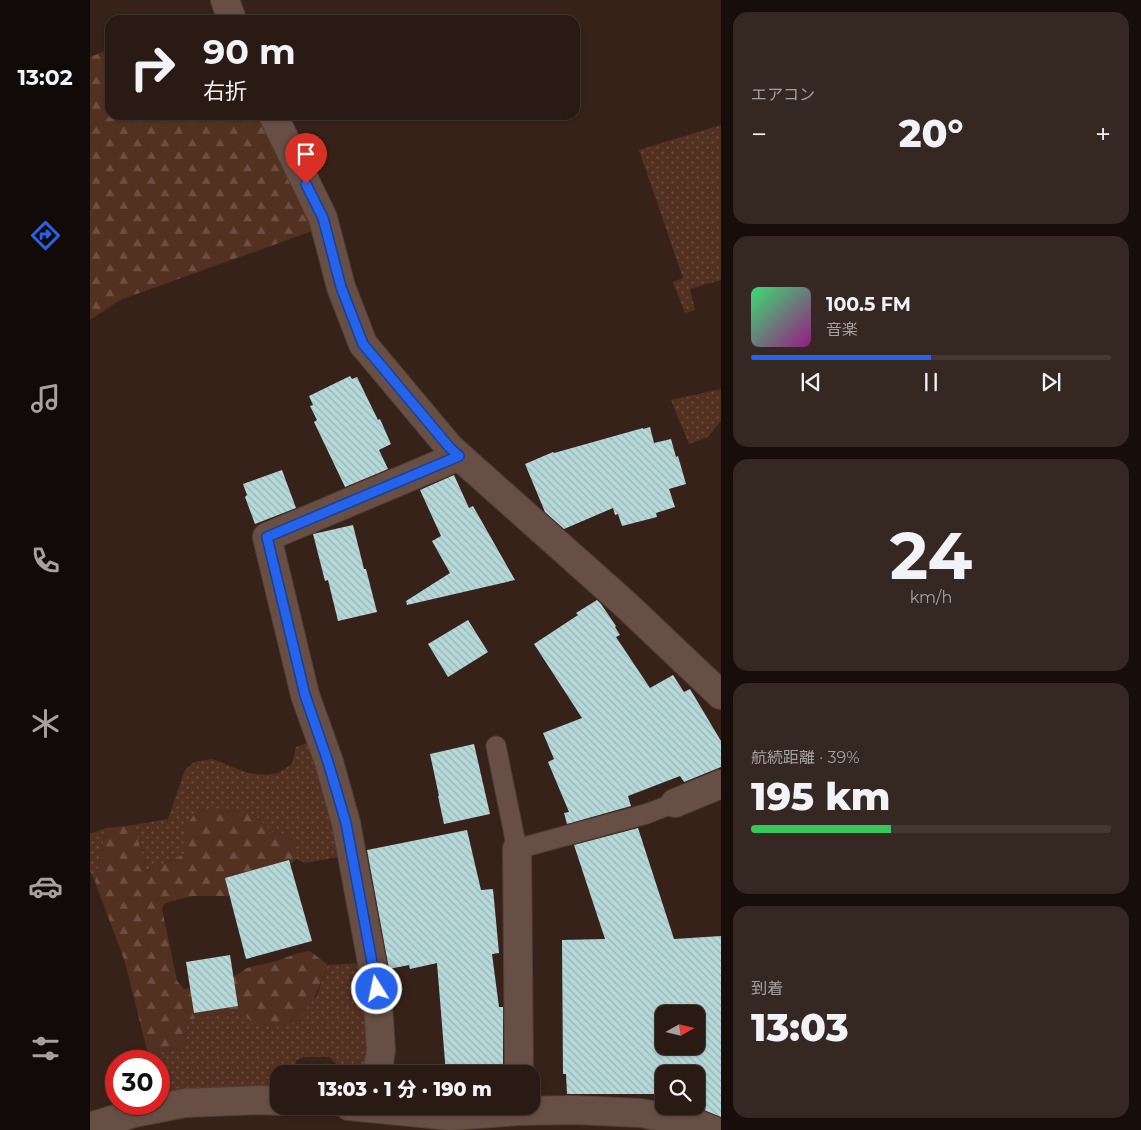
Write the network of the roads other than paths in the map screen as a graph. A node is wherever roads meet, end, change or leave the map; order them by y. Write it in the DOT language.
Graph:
graph roads {
  1 [pos="226,0"];
  2 [pos="230,15"];
  3 [pos="275,120"];
  4 [pos="459,456"];
  5 [pos="721,695"];
  6 [pos="496,746"];
  7 [pos="721,784"];
  8 [pos="675,803"];
  9 [pos="517,848"];
  10 [pos="378,1065"];
  11 [pos="519,1065"];
  12 [pos="270,1100"];
  13 [pos="540,1109"];
  14 [pos="441,1115"];
  15 [pos="461,1115"];
  16 [pos="90,1127"];
  17 [pos="713,1130"];
  1 -- 2 [label="street"];
  3 -- 4 [label="street"];
  4 -- 5 [label="street"];
  4 -- 10 [label="street"];
  6 -- 9 [label="lane"];
  7 -- 8 [label="street"];
  8 -- 9 [label="lane"];
  9 -- 11 [label="street"];
  12 -- 16 [label="street"];
  13 -- 17 [label="street"];
  14 -- 15 [label="street"];
}
